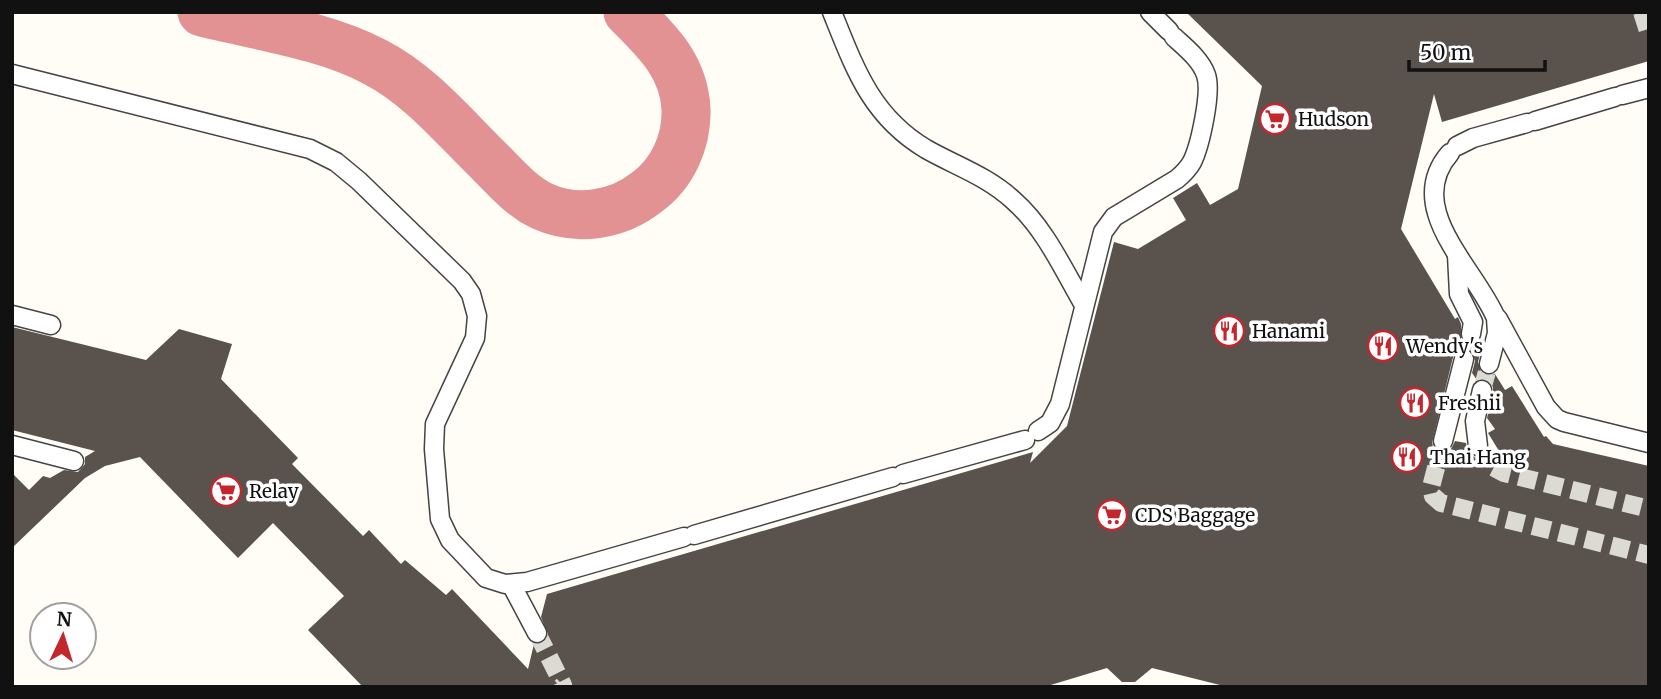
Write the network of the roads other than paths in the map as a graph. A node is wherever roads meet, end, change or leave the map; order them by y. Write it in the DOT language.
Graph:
graph roads {
  1 [pos="832,12"];
  2 [pos="1150,12"];
  3 [pos="12,74"];
  4 [pos="1649,88"];
  5 [pos="1457,251"];
  6 [pos="1084,305"];
  7 [pos="1493,310"];
  8 [pos="12,315"];
  9 [pos="51,325"];
  10 [pos="1471,334"];
  11 [pos="1464,359"];
  12 [pos="1489,364"];
  13 [pos="1482,390"];
  14 [pos="1443,442"];
  15 [pos="1649,443"];
  16 [pos="12,445"];
  17 [pos="1478,446"];
  18 [pos="74,461"];
  19 [pos="511,584"];
  20 [pos="537,633"];
  1 -- 6 [label="lane"];
  2 -- 6 [label="lane"];
  3 -- 19 [label="lane"];
  4 -- 5 [label="lane"];
  5 -- 7 [label="lane"];
  5 -- 10 [label="lane"];
  6 -- 19 [label="lane"];
  7 -- 12 [label="lane"];
  7 -- 15 [label="lane"];
  8 -- 9 [label="lane"];
  11 -- 14 [label="lane"];
  13 -- 17 [label="lane"];
  16 -- 18 [label="lane"];
  19 -- 20 [label="lane"];
}
